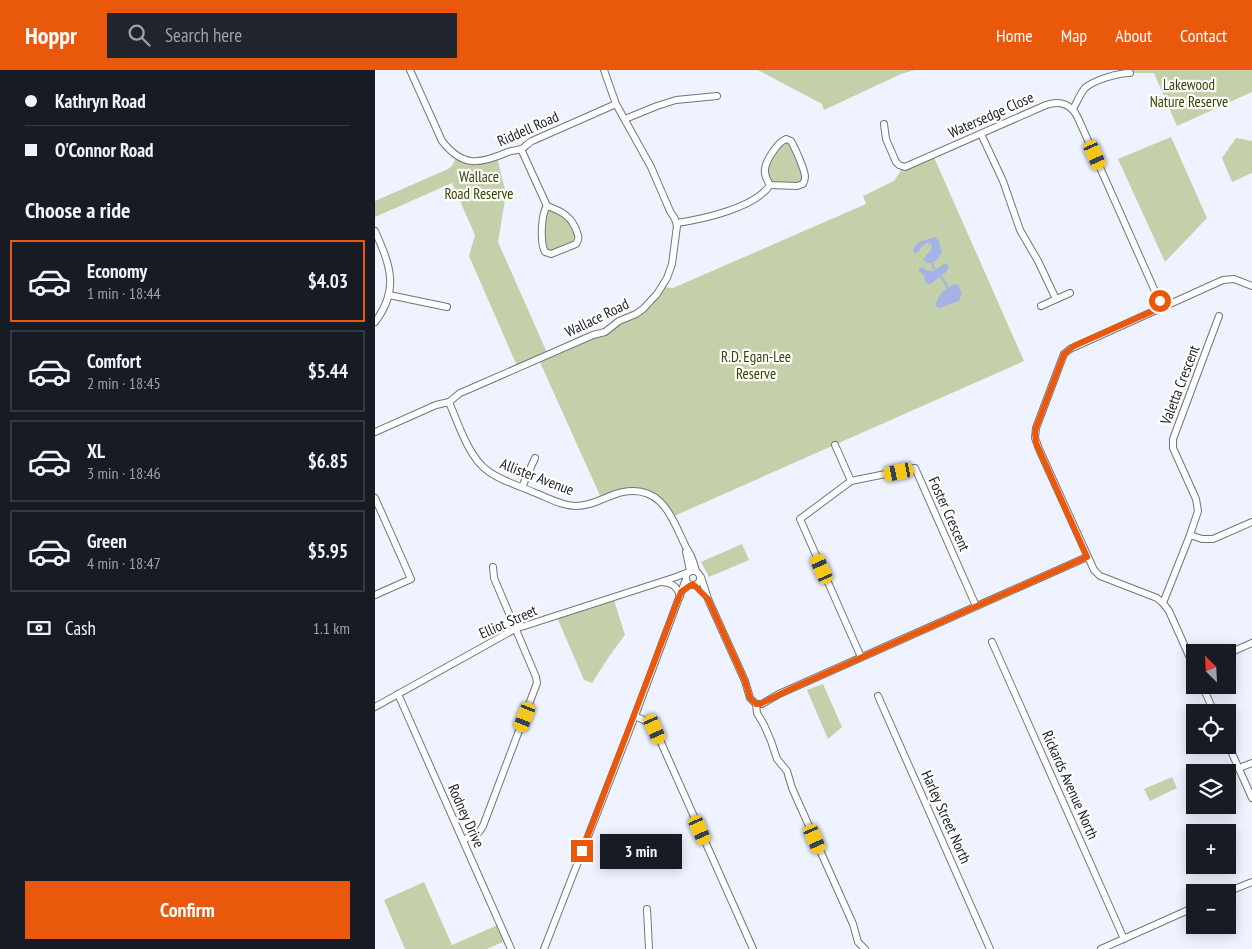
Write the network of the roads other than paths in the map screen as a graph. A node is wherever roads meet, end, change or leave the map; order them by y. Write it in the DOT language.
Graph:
graph roads {
  1 [pos="410,70"];
  2 [pos="604,70"];
  3 [pos="1131,73"];
  4 [pos="717,96"];
  5 [pos="616,104"];
  6 [pos="1073,109"];
  7 [pos="625,119"];
  8 [pos="884,124"];
  9 [pos="981,134"];
  10 [pos="521,149"];
  11 [pos="770,185"];
  12 [pos="547,206"];
  13 [pos="677,223"];
  14 [pos="375,231"];
  15 [pos="1252,286"];
  16 [pos="1070,293"];
  17 [pos="389,295"];
  18 [pos="1056,299"];
  19 [pos="1041,306"];
  20 [pos="447,307"];
  21 [pos="1162,307"];
  22 [pos="1219,316"];
  23 [pos="375,322"];
  24 [pos="449,402"];
  25 [pos="375,432"];
  26 [pos="835,445"];
  27 [pos="535,458"];
  28 [pos="851,481"];
  29 [pos="522,487"];
  30 [pos="375,498"];
  31 [pos="1252,522"];
  32 [pos="1190,535"];
  33 [pos="1087,557"];
  34 [pos="493,567"];
  35 [pos="690,573"];
  36 [pos="701,578"];
  37 [pos="661,582"];
  38 [pos="693,585"];
  39 [pos="680,594"];
  40 [pos="375,595"];
  41 [pos="708,599"];
  42 [pos="1163,603"];
  43 [pos="976,606"];
  44 [pos="515,629"];
  45 [pos="992,642"];
  46 [pos="1252,643"];
  47 [pos="1186,649"];
  48 [pos="1236,650"];
  49 [pos="861,657"];
  50 [pos="398,694"];
  51 [pos="878,696"];
  52 [pos="758,703"];
  53 [pos="375,707"];
  54 [pos="635,716"];
  55 [pos="1233,754"];
  56 [pos="1252,763"];
  57 [pos="1239,768"];
  58 [pos="1252,798"];
  59 [pos="463,840"];
  60 [pos="1252,882"];
  61 [pos="1236,888"];
  62 [pos="647,909"];
  63 [pos="1186,911"];
  64 [pos="1124,939"];
  65 [pos="511,949"];
  66 [pos="544,949"];
  67 [pos="649,949"];
  68 [pos="753,949"];
  69 [pos="865,949"];
  70 [pos="990,949"];
  71 [pos="1101,949"];
  1 -- 10 [label="street, Riddell Road"];
  2 -- 5 [label="street"];
  3 -- 6 [label="street"];
  4 -- 7 [label="street"];
  5 -- 7 [label="street"];
  5 -- 10 [label="street, Riddell Road"];
  6 -- 9 [label="street, Watersedge Close"];
  6 -- 21 [label="street"];
  7 -- 13 [label="street"];
  8 -- 9 [label="street, Watersedge Close"];
  9 -- 18 [label="street"];
  10 -- 12 [label="street"];
  11 -- 11 [label="street"];
  11 -- 13 [label="street"];
  12 -- 12 [label="street"];
  13 -- 24 [label="street, Wallace Road"];
  14 -- 17 [label="street"];
  15 -- 21 [label="street"];
  16 -- 18 [label="street"];
  17 -- 20 [label="street"];
  17 -- 23 [label="street"];
  18 -- 19 [label="street"];
  21 -- 33 [label="street"];
  22 -- 32 [label="street, Valetta Crescent"];
  24 -- 25 [label="street, Wallace Road"];
  24 -- 29 [label="street, Allister Avenue"];
  26 -- 28 [label="street"];
  27 -- 29 [label="street"];
  28 -- 43 [label="street, Foster Crescent"];
  28 -- 49 [label="street, Foster Crescent"];
  29 -- 35 [label="street, Allister Avenue"];
  30 -- 40 [label="street"];
  31 -- 32 [label="street"];
  32 -- 42 [label="street, Valetta Crescent"];
  33 -- 42 [label="street"];
  33 -- 43 [label="street"];
  34 -- 44 [label="street"];
  35 -- 36 [label="street"];
  35 -- 37 [label="street, Elliot Street"];
  35 -- 38 [label="street"];
  35 -- 39 [label="street"];
  36 -- 38 [label="street"];
  36 -- 41 [label="street"];
  37 -- 39 [label="street"];
  37 -- 44 [label="street, Elliot Street"];
  38 -- 39 [label="street"];
  38 -- 41 [label="street"];
  39 -- 54 [label="street"];
  41 -- 52 [label="street"];
  42 -- 47 [label="street"];
  43 -- 49 [label="street"];
  44 -- 50 [label="street, Elliot Street"];
  44 -- 59 [label="street"];
  45 -- 64 [label="street, Rickards Avenue North"];
  46 -- 48 [label="street"];
  49 -- 52 [label="street"];
  50 -- 53 [label="street, Elliot Street"];
  50 -- 59 [label="street, Rodney Drive"];
  51 -- 70 [label="street, Harley Street North"];
  52 -- 69 [label="street"];
  54 -- 66 [label="street"];
  54 -- 68 [label="street"];
  55 -- 57 [label="street"];
  56 -- 57 [label="street"];
  57 -- 58 [label="street"];
  59 -- 65 [label="street, Rodney Drive"];
  60 -- 61 [label="street"];
  62 -- 67 [label="street"];
  63 -- 64 [label="street"];
  64 -- 71 [label="street"];
}
